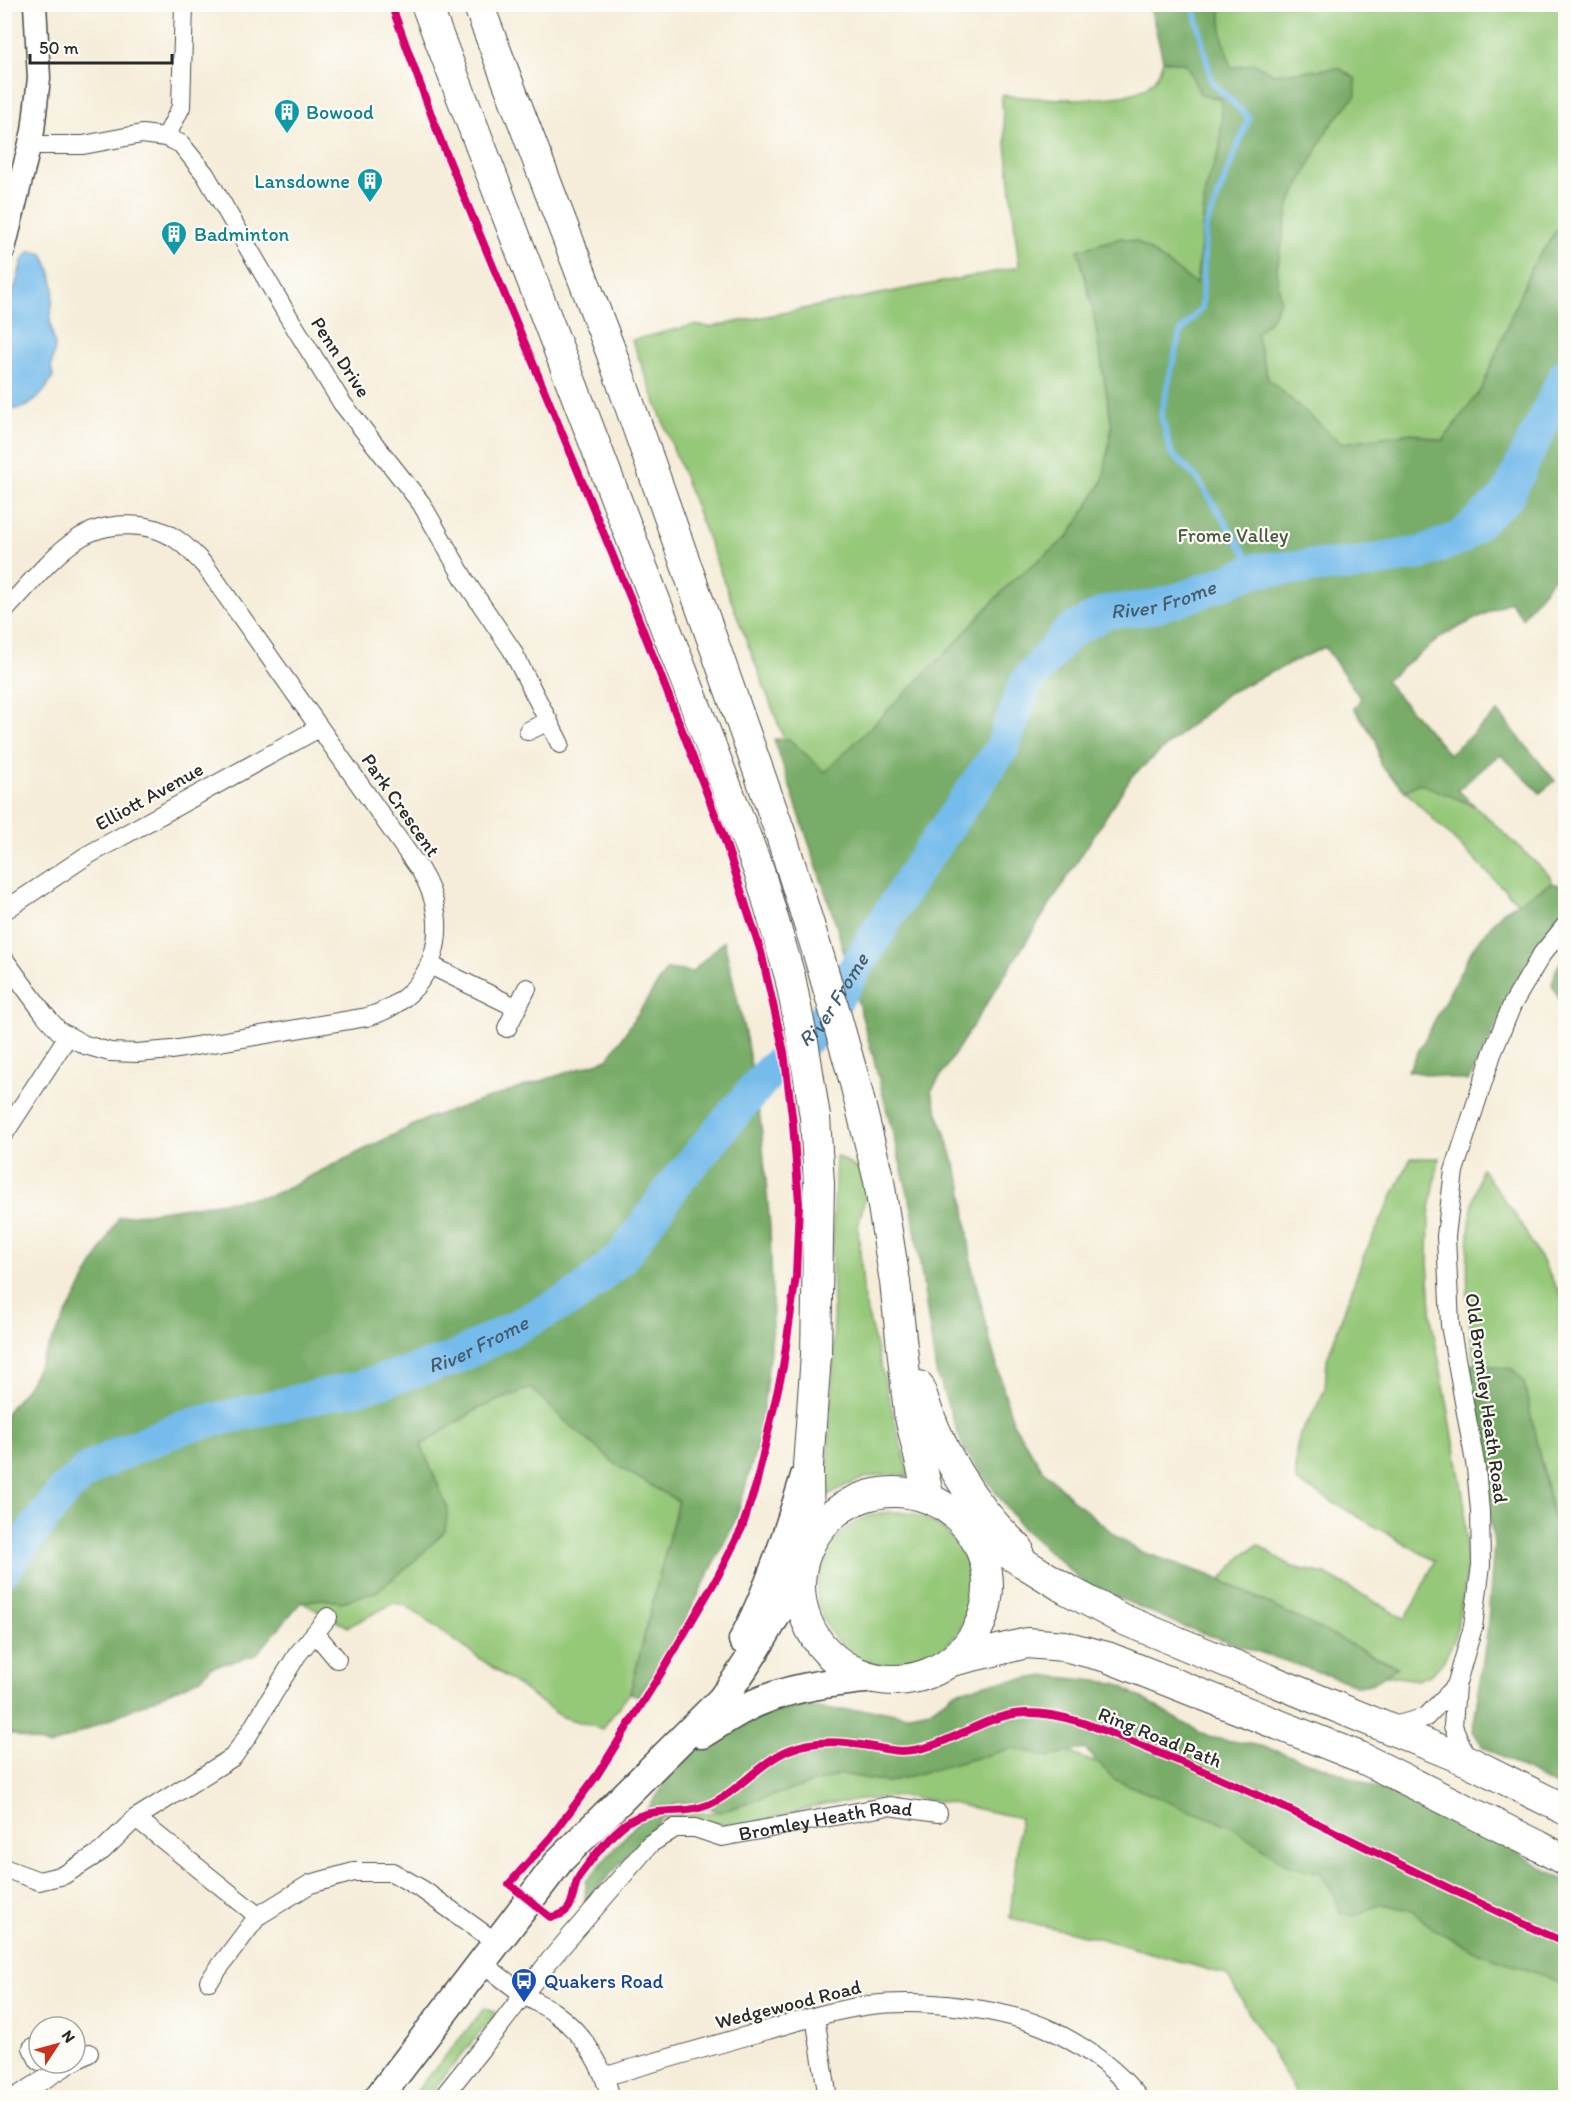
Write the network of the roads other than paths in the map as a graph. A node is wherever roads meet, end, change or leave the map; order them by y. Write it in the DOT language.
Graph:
graph roads {
  1 [pos="35,4"];
  2 [pos="184,4"];
  3 [pos="426,4"];
  4 [pos="478,4"];
  5 [pos="166,136"];
  6 [pos="31,145"];
  7 [pos="4,249"];
  8 [pos="4,611"];
  9 [pos="549,721"];
  10 [pos="320,728"];
  11 [pos="528,732"];
  12 [pos="560,744"];
  13 [pos="4,910"];
  14 [pos="1566,924"];
  15 [pos="4,959"];
  16 [pos="430,965"];
  17 [pos="527,988"];
  18 [pos="517,1008"];
  19 [pos="507,1028"];
  20 [pos="68,1036"];
  21 [pos="4,1134"];
  22 [pos="899,1317"];
  23 [pos="808,1466"];
  24 [pos="929,1498"];
  25 [pos="970,1530"];
  26 [pos="805,1558"];
  27 [pos="1066,1589"];
  28 [pos="328,1617"];
  29 [pos="315,1634"];
  30 [pos="337,1659"];
  31 [pos="952,1661"];
  32 [pos="874,1678"];
  33 [pos="1456,1686"];
  34 [pos="1386,1728"];
  35 [pos="667,1756"];
  36 [pos="1468,1761"];
  37 [pos="1566,1810"];
  38 [pos="938,1814"];
  39 [pos="136,1818"];
  40 [pos="560,1860"];
  41 [pos="1566,1861"];
  42 [pos="4,1868"];
  43 [pos="258,1916"];
  44 [pos="489,1953"];
  45 [pos="209,1981"];
  46 [pos="523,1994"];
  47 [pos="815,2017"];
  48 [pos="30,2075"];
  49 [pos="606,2076"];
  50 [pos="14,2097"];
  51 [pos="378,2097"];
  52 [pos="442,2097"];
  53 [pos="611,2097"];
  54 [pos="828,2097"];
  55 [pos="1139,2097"];
  1 -- 6 [label="street"];
  2 -- 5 [label="street"];
  3 -- 23 [label="highway"];
  4 -- 22 [label="highway"];
  5 -- 6 [label="street"];
  5 -- 9 [label="street, Penn Drive"];
  6 -- 7 [label="street"];
  8 -- 10 [label="street, Park Crescent"];
  9 -- 11 [label="street"];
  9 -- 12 [label="street, Penn Drive"];
  10 -- 13 [label="street, Elliott Avenue"];
  10 -- 16 [label="street, Park Crescent"];
  14 -- 33 [label="street, Old Bromley Heath Road"];
  15 -- 20 [label="street, Park Crescent"];
  16 -- 18 [label="street"];
  16 -- 20 [label="street, Park Crescent"];
  17 -- 18 [label="street"];
  18 -- 19 [label="street"];
  20 -- 21 [label="street"];
  22 -- 24 [label="highway"];
  22 -- 27 [label="highway"];
  23 -- 26 [label="highway"];
  23 -- 40 [label="main road"];
  24 -- 25 [label="highway"];
  24 -- 26 [label="highway"];
  25 -- 27 [label="highway"];
  25 -- 31 [label="highway"];
  26 -- 32 [label="highway"];
  26 -- 35 [label="main road"];
  27 -- 34 [label="highway"];
  28 -- 29 [label="street"];
  29 -- 30 [label="street"];
  29 -- 39 [label="street"];
  31 -- 32 [label="highway"];
  31 -- 41 [label="highway"];
  32 -- 35 [label="main road"];
  33 -- 34 [label="street, Old Bromley Heath Road"];
  33 -- 36 [label="street, Old Bromley Heath Road"];
  34 -- 36 [label="highway"];
  35 -- 40 [label="main road"];
  36 -- 37 [label="highway"];
  38 -- 46 [label="street, Bromley Heath Road"];
  39 -- 42 [label="street"];
  39 -- 43 [label="street"];
  40 -- 44 [label="main road"];
  43 -- 44 [label="street"];
  43 -- 45 [label="street"];
  44 -- 46 [label="street"];
  44 -- 51 [label="main road"];
  46 -- 49 [label="street"];
  46 -- 52 [label="street, Bromley Heath Road"];
  47 -- 49 [label="street, Wedgewood Road"];
  47 -- 54 [label="street"];
  47 -- 55 [label="street, Wedgewood Road"];
  48 -- 50 [label="street"];
  49 -- 53 [label="street"];
}
